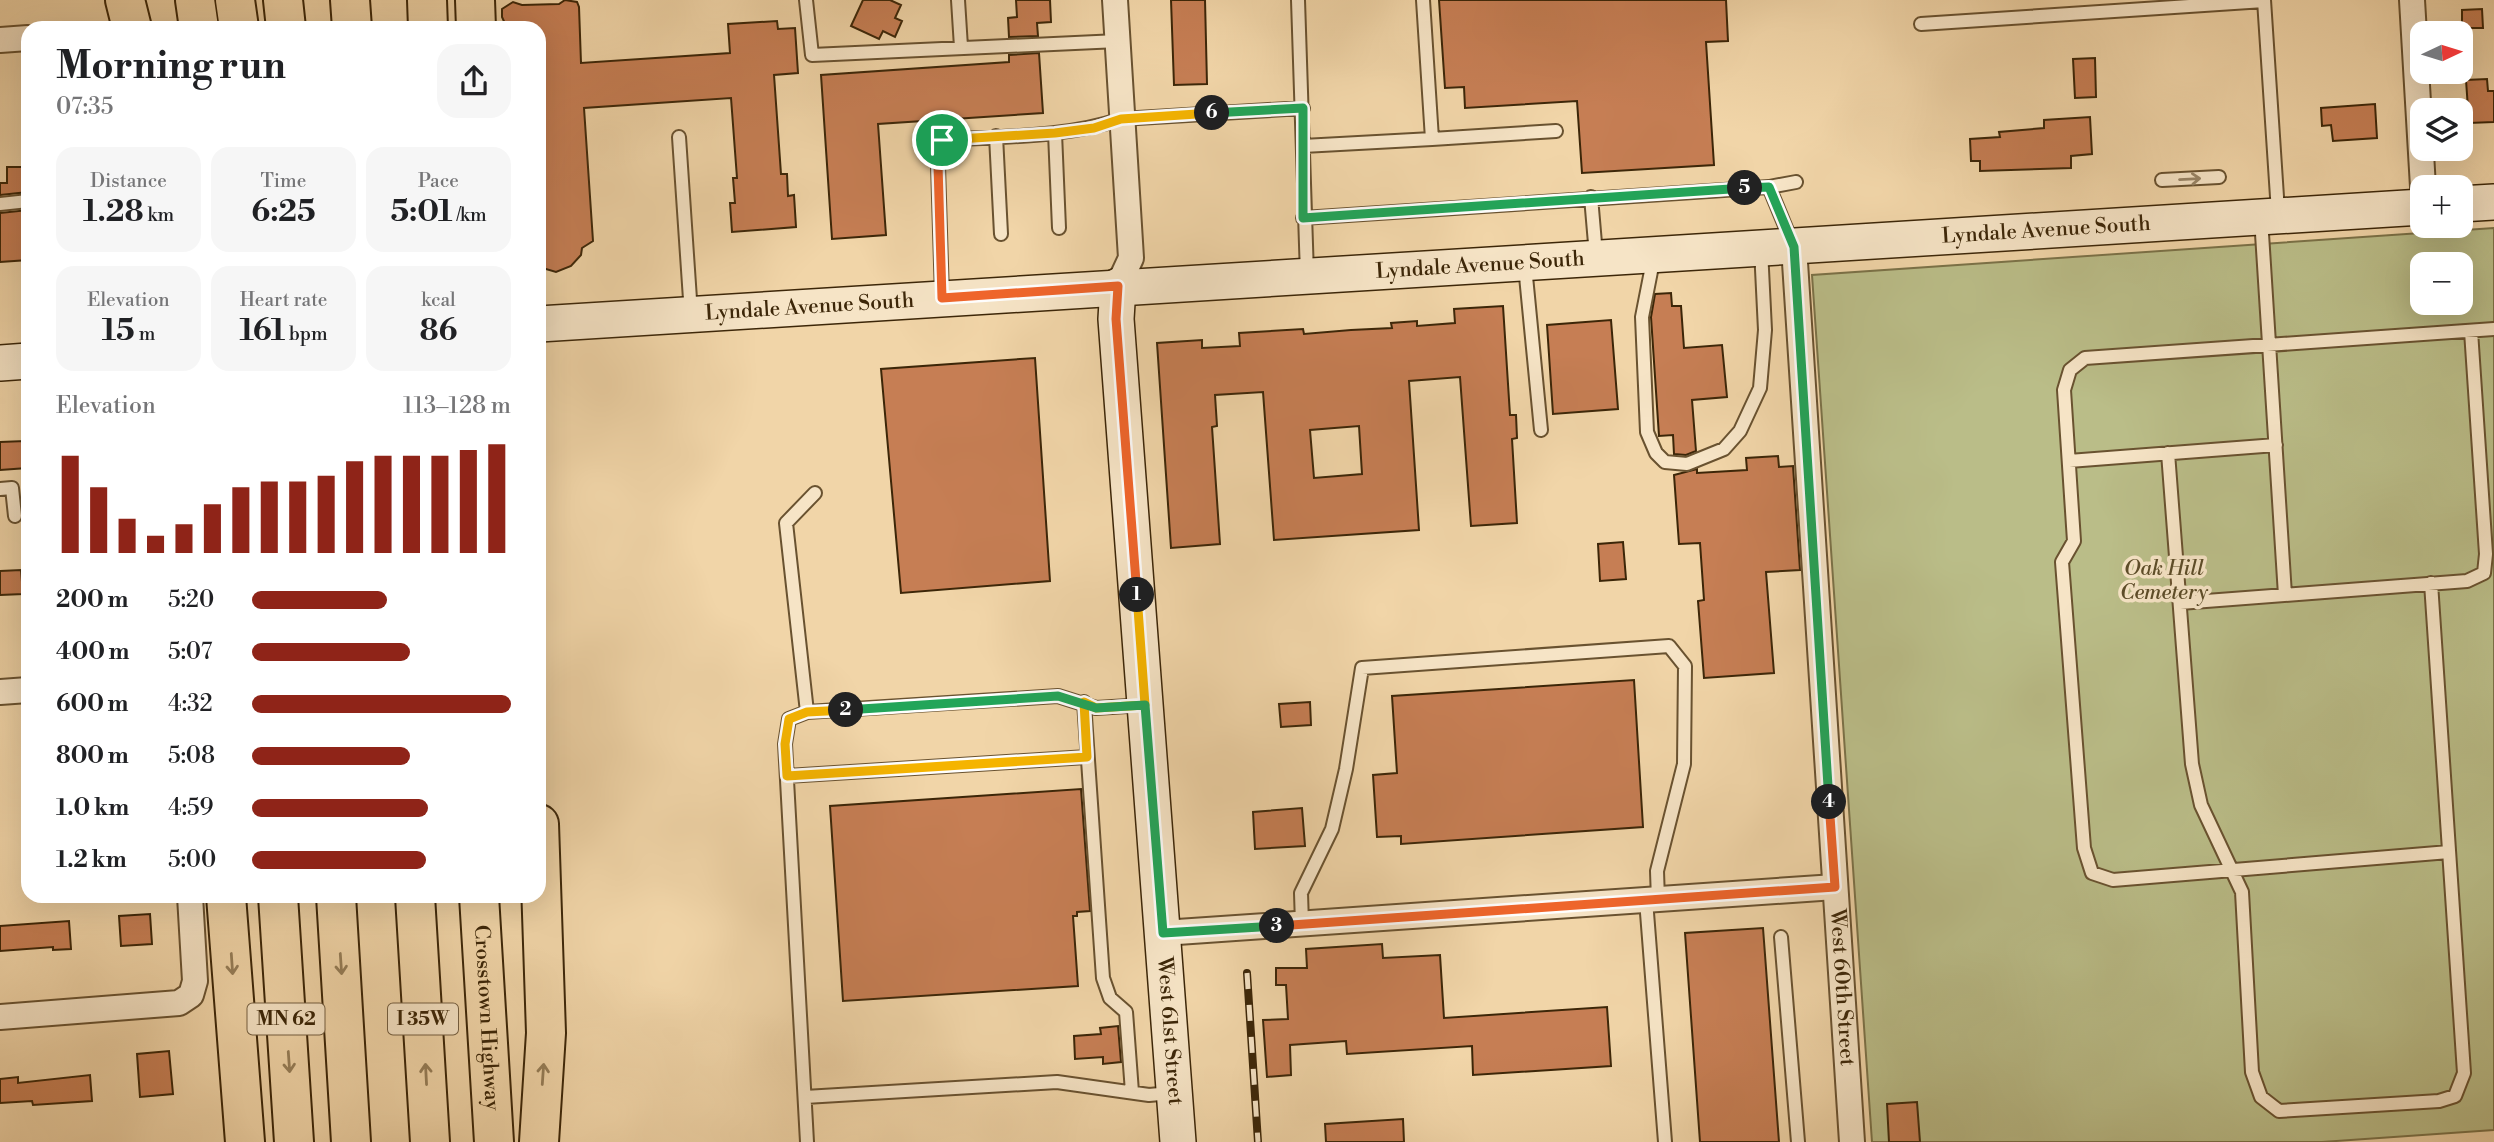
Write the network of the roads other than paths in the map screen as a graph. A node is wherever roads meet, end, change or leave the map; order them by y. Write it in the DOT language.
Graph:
graph roads {
  1 [pos="112,0"];
  2 [pos="125,0"];
  3 [pos="195,0"];
  4 [pos="235,0"];
  5 [pos="283,0"];
  6 [pos="350,0"];
  7 [pos="427,0"];
  8 [pos="475,0"];
  9 [pos="806,0"];
  10 [pos="958,0"];
  11 [pos="1115,0"];
  12 [pos="1298,0"];
  13 [pos="1423,0"];
  14 [pos="2412,0"];
  15 [pos="2264,1"];
  16 [pos="112,21"];
  17 [pos="130,21"];
  18 [pos="198,21"];
  19 [pos="238,21"];
  20 [pos="285,21"];
  21 [pos="352,21"];
  22 [pos="428,21"];
  23 [pos="476,21"];
  24 [pos="1921,24"];
  25 [pos="21,38"];
  26 [pos="0,40"];
  27 [pos="1118,40"];
  28 [pos="961,47"];
  29 [pos="1303,108"];
  30 [pos="1121,119"];
  31 [pos="1556,131"];
  32 [pos="1055,133"];
  33 [pos="996,136"];
  34 [pos="679,137"];
  35 [pos="1432,138"];
  36 [pos="1303,146"];
  37 [pos="2422,175"];
  38 [pos="2219,177"];
  39 [pos="2162,180"];
  40 [pos="1796,182"];
  41 [pos="1769,187"];
  42 [pos="1591,197"];
  43 [pos="21,202"];
  44 [pos="2494,202"];
  45 [pos="2473,203"];
  46 [pos="0,204"];
  47 [pos="2410,208"];
  48 [pos="2270,217"];
  49 [pos="1303,218"];
  50 [pos="1059,228"];
  51 [pos="1001,234"];
  52 [pos="1777,248"];
  53 [pos="1654,255"];
  54 [pos="1596,258"];
  55 [pos="1525,262"];
  56 [pos="1307,275"];
  57 [pos="1118,286"];
  58 [pos="942,298"];
  59 [pos="691,314"];
  60 [pos="546,324"];
  61 [pos="2494,329"];
  62 [pos="2471,331"];
  63 [pos="2269,344"];
  64 [pos="21,362"];
  65 [pos="0,363"];
  66 [pos="1541,430"];
  67 [pos="2276,445"];
  68 [pos="2168,453"];
  69 [pos="2069,461"];
  70 [pos="0,489"];
  71 [pos="815,492"];
  72 [pos="15,516"];
  73 [pos="2431,583"];
  74 [pos="2285,595"];
  75 [pos="2180,603"];
  76 [pos="21,690"];
  77 [pos="0,692"];
  78 [pos="1084,702"];
  79 [pos="1145,705"];
  80 [pos="807,712"];
  81 [pos="1087,757"];
  82 [pos="787,776"];
  83 [pos="2449,852"];
  84 [pos="2233,869"];
  85 [pos="1835,887"];
  86 [pos="1652,900"];
  87 [pos="190,903"];
  88 [pos="227,903"];
  89 [pos="278,903"];
  90 [pos="336,903"];
  91 [pos="415,903"];
  92 [pos="479,903"];
  93 [pos="542,903"];
  94 [pos="1302,924"];
  95 [pos="1163,933"];
  96 [pos="1781,936"];
  97 [pos="0,1017"];
  98 [pos="1132,1092"];
  99 [pos="1174,1093"];
  100 [pos="805,1097"];
  101 [pos="246,1142"];
  102 [pos="294,1142"];
  103 [pos="351,1142"];
  104 [pos="430,1142"];
  105 [pos="494,1142"];
  106 [pos="539,1142"];
  107 [pos="807,1142"];
  108 [pos="1178,1142"];
  109 [pos="1665,1142"];
  110 [pos="1798,1142"];
  111 [pos="1852,1142"];
  1 -- 16 [label="highway"];
  2 -- 17 [label="highway"];
  3 -- 18 [label="highway"];
  4 -- 19 [label="highway"];
  5 -- 20 [label="highway"];
  6 -- 21 [label="highway"];
  7 -- 22 [label="highway"];
  8 -- 23 [label="highway"];
  9 -- 28 [label="lane"];
  10 -- 28 [label="lane"];
  11 -- 27 [label="street, West 61st Street"];
  12 -- 29 [label="lane"];
  13 -- 35 [label="lane"];
  14 -- 37 [label="street"];
  15 -- 24 [label="lane"];
  15 -- 48 [label="lane"];
  25 -- 26 [label="street"];
  27 -- 28 [label="lane"];
  27 -- 30 [label="street, West 61st Street"];
  29 -- 30 [label="lane"];
  29 -- 36 [label="lane"];
  30 -- 32 [label="lane"];
  30 -- 57 [label="street, West 61st Street"];
  31 -- 35 [label="lane"];
  32 -- 33 [label="lane"];
  32 -- 50 [label="lane"];
  33 -- 51 [label="lane"];
  33 -- 58 [label="lane"];
  34 -- 59 [label="lane"];
  35 -- 36 [label="lane"];
  36 -- 49 [label="lane"];
  39 -- 38 [label="lane, one-way"];
  40 -- 41 [label="lane"];
  41 -- 42 [label="lane"];
  41 -- 52 [label="lane"];
  42 -- 49 [label="lane"];
  42 -- 54 [label="lane"];
  43 -- 46 [label="lane"];
  44 -- 45 [label="main road"];
  47 -- 48 [label="main road, Lyndale Avenue South"];
  48 -- 52 [label="main road, Lyndale Avenue South"];
  48 -- 63 [label="lane"];
  49 -- 56 [label="lane"];
  52 -- 53 [label="main road, Lyndale Avenue South"];
  52 -- 53 [label="lane"];
  52 -- 85 [label="street, West 60th Street"];
  53 -- 54 [label="main road, Lyndale Avenue South"];
  54 -- 55 [label="main road, Lyndale Avenue South"];
  55 -- 56 [label="main road, Lyndale Avenue South"];
  55 -- 66 [label="lane"];
  56 -- 57 [label="main road, Lyndale Avenue South"];
  57 -- 58 [label="main road, Lyndale Avenue South"];
  57 -- 79 [label="main road, West 61st Street"];
  58 -- 59 [label="main road, Lyndale Avenue South"];
  59 -- 60 [label="main road, Lyndale Avenue South"];
  61 -- 62 [label="lane"];
  62 -- 63 [label="lane"];
  62 -- 73 [label="lane"];
  63 -- 67 [label="lane"];
  63 -- 69 [label="lane"];
  64 -- 65 [label="main road"];
  67 -- 68 [label="lane"];
  67 -- 74 [label="lane"];
  68 -- 69 [label="lane"];
  68 -- 75 [label="lane"];
  69 -- 84 [label="lane"];
  70 -- 72 [label="lane"];
  71 -- 80 [label="lane"];
  73 -- 74 [label="lane"];
  73 -- 83 [label="lane"];
  74 -- 75 [label="lane"];
  75 -- 84 [label="lane"];
  76 -- 77 [label="street"];
  78 -- 79 [label="lane"];
  78 -- 80 [label="lane"];
  78 -- 81 [label="lane"];
  79 -- 95 [label="main road, West 61st Street"];
  80 -- 82 [label="lane"];
  81 -- 82 [label="lane"];
  81 -- 98 [label="lane"];
  82 -- 100 [label="lane"];
  83 -- 84 [label="lane"];
  83 -- 84 [label="lane"];
  85 -- 86 [label="street"];
  85 -- 111 [label="street, West 60th Street"];
  86 -- 94 [label="street"];
  86 -- 94 [label="lane"];
  86 -- 109 [label="lane"];
  87 -- 97 [label="street"];
  88 -- 101 [label="highway, one-way"];
  89 -- 102 [label="highway, MN 62, one-way"];
  90 -- 103 [label="highway, one-way"];
  104 -- 91 [label="highway, I 35W, one-way"];
  92 -- 105 [label="highway, Crosstown Highway"];
  106 -- 93 [label="highway, one-way"];
  94 -- 95 [label="street"];
  95 -- 99 [label="main road, West 61st Street"];
  96 -- 110 [label="lane"];
  98 -- 99 [label="lane"];
  98 -- 100 [label="lane"];
  99 -- 108 [label="main road, West 61st Street"];
  100 -- 107 [label="lane"];
}
